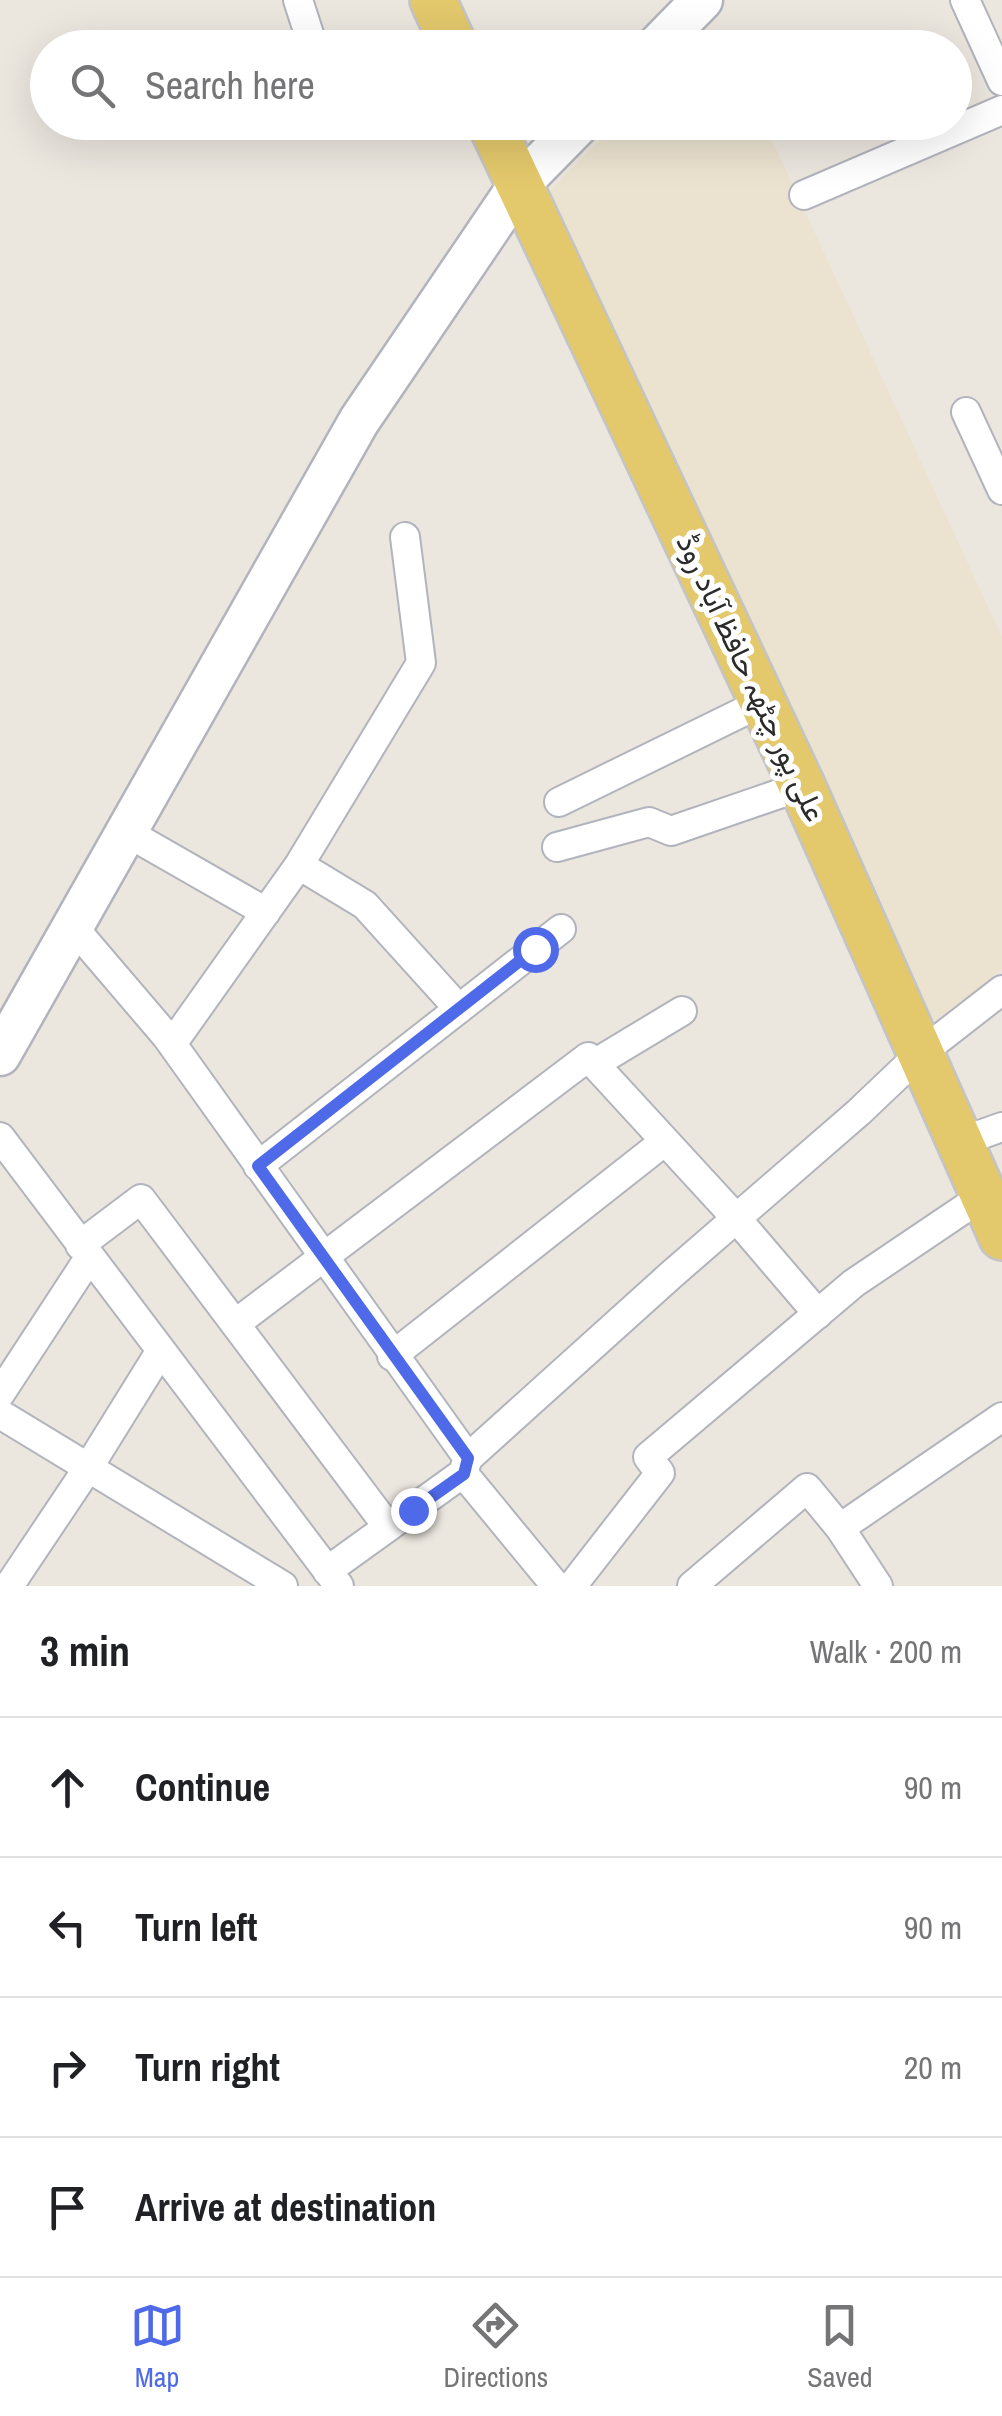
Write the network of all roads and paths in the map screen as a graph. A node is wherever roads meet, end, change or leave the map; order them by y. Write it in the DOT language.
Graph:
graph roads {
  1 [pos="298,0"];
  2 [pos="433,0"];
  3 [pos="702,0"];
  4 [pos="965,0"];
  5 [pos="308,30"];
  6 [pos="447,30"];
  7 [pos="673,30"];
  8 [pos="1002,81"];
  9 [pos="1002,110"];
  10 [pos="972,123"];
  11 [pos="498,140"];
  12 [pos="563,140"];
  13 [pos="933,140"];
  14 [pos="519,185"];
  15 [pos="804,196"];
  16 [pos="966,412"];
  17 [pos="1002,490"];
  18 [pos="405,537"];
  19 [pos="763,702"];
  20 [pos="802,786"];
  21 [pos="559,802"];
  22 [pos="128,833"];
  23 [pos="557,847"];
  24 [pos="299,865"];
  25 [pos="266,912"];
  26 [pos="74,928"];
  27 [pos="561,929"];
  28 [pos="1002,990"];
  29 [pos="458,1009"];
  30 [pos="682,1011"];
  31 [pos="172,1044"];
  32 [pos="921,1053"];
  33 [pos="0,1055"];
  34 [pos="594,1064"];
  35 [pos="981,1135"];
  36 [pos="0,1137"];
  37 [pos="665,1141"];
  38 [pos="258,1166"];
  39 [pos="983,1196"];
  40 [pos="736,1218"];
  41 [pos="1002,1237"];
  42 [pos="84,1252"];
  43 [pos="324,1258"];
  44 [pos="818,1314"];
  45 [pos="236,1324"];
  46 [pos="160,1352"];
  47 [pos="392,1356"];
  48 [pos="0,1394"];
  49 [pos="0,1414"];
  50 [pos="1002,1418"];
  51 [pos="466,1466"];
  52 [pos="88,1468"];
  53 [pos="388,1527"];
  54 [pos="840,1528"];
  55 [pos="333,1578"];
  56 [pos="9,1586"];
  57 [pos="283,1586"];
  58 [pos="556,1586"];
  59 [pos="572,1586"];
  60 [pos="692,1586"];
  61 [pos="878,1586"];
  1 -- 5 [label="street"];
  2 -- 6 [label="main road"];
  3 -- 7 [label="main road"];
  4 -- 8 [label="street"];
  9 -- 10 [label="street"];
  11 -- 14 [label="main road, علی پور چٹھہ حافظ آباد روڈ"];
  12 -- 14 [label="main road"];
  13 -- 15 [label="street"];
  14 -- 19 [label="main road, علی پور چٹھہ حافظ آباد روڈ"];
  14 -- 22 [label="main road"];
  16 -- 17 [label="street"];
  18 -- 24 [label="street"];
  19 -- 20 [label="main road, علی پور چٹھہ حافظ آباد روڈ"];
  19 -- 21 [label="street"];
  20 -- 23 [label="street"];
  20 -- 32 [label="main road, علی پور چٹھہ حافظ آباد روڈ"];
  22 -- 25 [label="street"];
  22 -- 26 [label="main road"];
  24 -- 25 [label="street"];
  24 -- 29 [label="street"];
  25 -- 31 [label="street"];
  26 -- 31 [label="street"];
  26 -- 33 [label="main road"];
  27 -- 29 [label="street"];
  28 -- 32 [label="street"];
  29 -- 38 [label="street"];
  30 -- 34 [label="street"];
  31 -- 38 [label="street"];
  32 -- 35 [label="main road, علی پور چٹھہ حافظ آباد روڈ"];
  32 -- 40 [label="street"];
  34 -- 37 [label="street"];
  34 -- 43 [label="street"];
  35 -- 39 [label="main road, علی پور چٹھہ حافظ آباد روڈ"];
  36 -- 42 [label="street"];
  37 -- 40 [label="street"];
  37 -- 47 [label="street"];
  38 -- 43 [label="street"];
  39 -- 41 [label="main road, علی پور چٹھہ حافظ آباد روڈ"];
  39 -- 44 [label="street"];
  40 -- 44 [label="street"];
  40 -- 51 [label="street"];
  42 -- 45 [label="street"];
  42 -- 46 [label="street"];
  42 -- 48 [label="street"];
  43 -- 45 [label="street"];
  43 -- 47 [label="street"];
  44 -- 59 [label="street"];
  45 -- 53 [label="street"];
  46 -- 52 [label="street"];
  46 -- 55 [label="street"];
  47 -- 51 [label="street"];
  49 -- 52 [label="street"];
  50 -- 54 [label="street"];
  51 -- 53 [label="street"];
  51 -- 58 [label="street"];
  52 -- 56 [label="street"];
  52 -- 57 [label="street"];
  53 -- 55 [label="street"];
  54 -- 60 [label="street"];
  54 -- 61 [label="street"];
}
